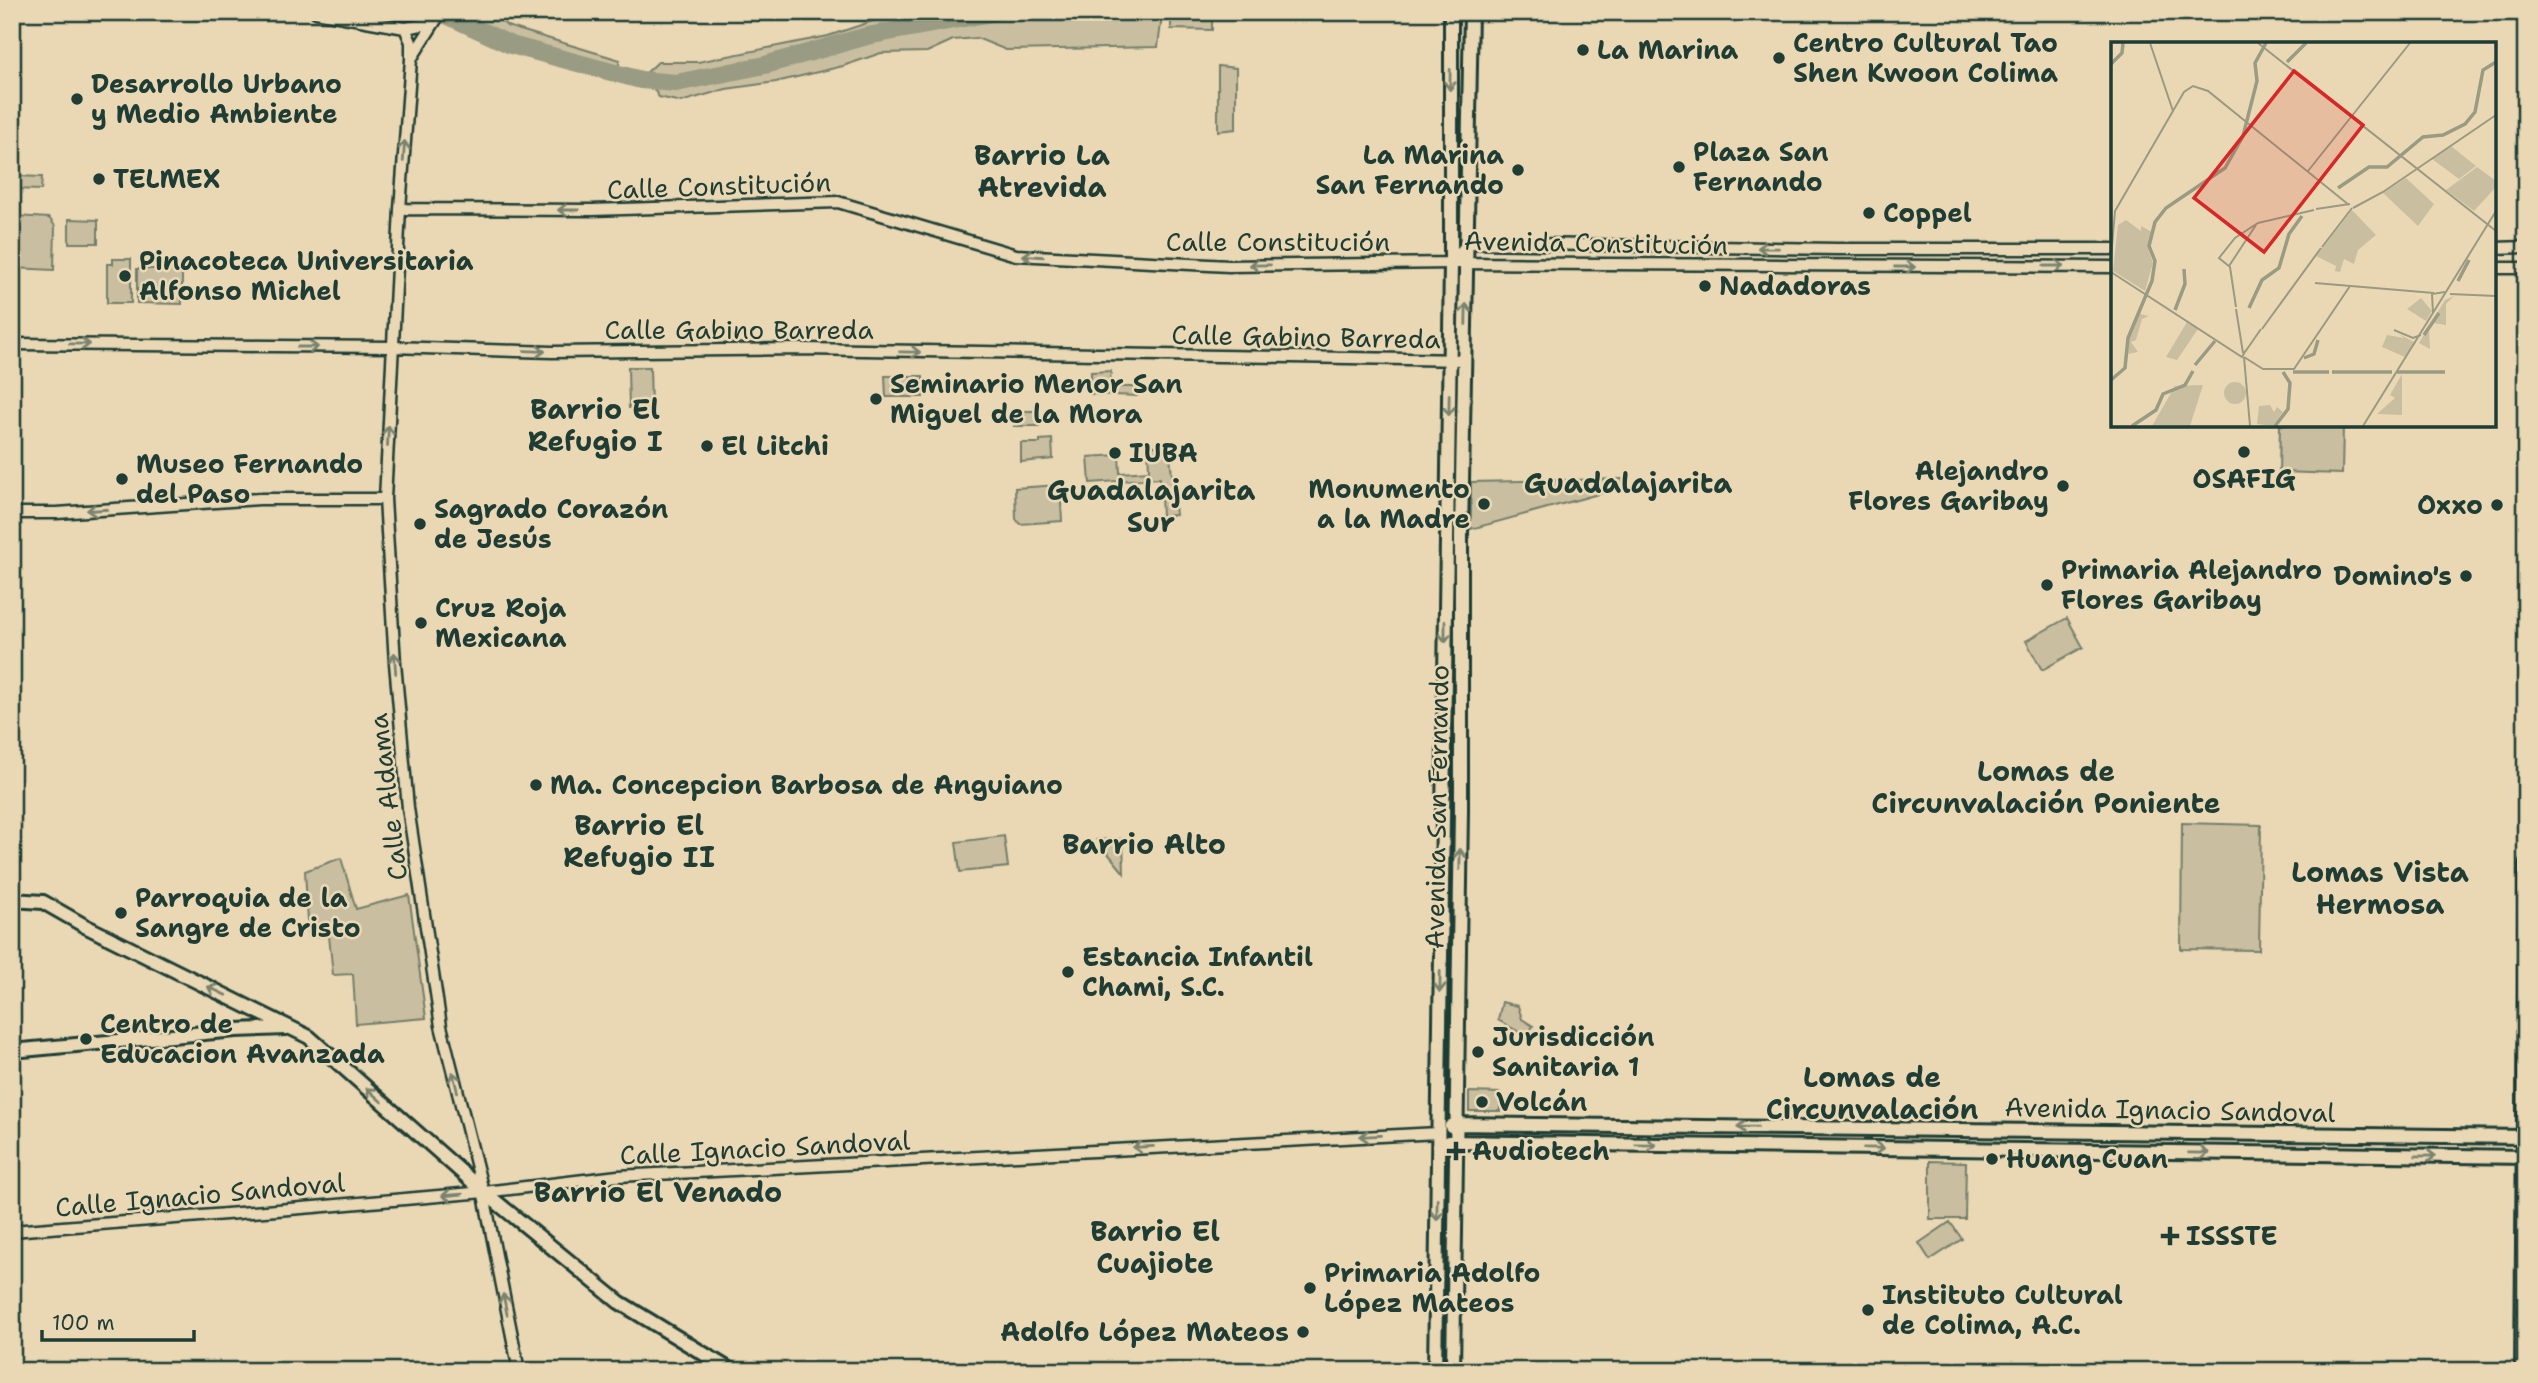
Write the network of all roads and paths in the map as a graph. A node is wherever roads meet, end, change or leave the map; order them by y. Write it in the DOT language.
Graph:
graph roads {
  1 [pos="316,12"];
  2 [pos="442,12"];
  3 [pos="1451,12"];
  4 [pos="1471,12"];
  5 [pos="433,23"];
  6 [pos="405,28"];
  7 [pos="411,59"];
  8 [pos="400,209"];
  9 [pos="1468,243"];
  10 [pos="2526,247"];
  11 [pos="2496,248"];
  12 [pos="2111,249"];
  13 [pos="1451,263"];
  14 [pos="1467,263"];
  15 [pos="2111,267"];
  16 [pos="2496,268"];
  17 [pos="2526,268"];
  18 [pos="12,344"];
  19 [pos="392,347"];
  20 [pos="1450,360"];
  21 [pos="1465,360"];
  22 [pos="385,499"];
  23 [pos="12,513"];
  24 [pos="2526,864"];
  25 [pos="12,900"];
  26 [pos="281,1025"];
  27 [pos="12,1051"];
  28 [pos="1456,1124"];
  29 [pos="1438,1137"];
  30 [pos="2525,1137"];
  31 [pos="1455,1142"];
  32 [pos="2524,1157"];
  33 [pos="484,1192"];
  34 [pos="12,1231"];
  35 [pos="519,1371"];
  36 [pos="732,1371"];
  37 [pos="1435,1371"];
  38 [pos="1453,1371"];
  39 [pos="2522,1371"];
  1 -- 6 [label="street"];
  2 -- 5 [label="street"];
  3 -- 13 [label="main road, Avenida San Fernando, one-way"];
  4 -- 9 [label="main road, Avenida San Fernando"];
  5 -- 6 [label="street"];
  5 -- 7 [label="street"];
  6 -- 7 [label="street"];
  8 -- 7 [label="street, Calle Aldama, one-way"];
  13 -- 8 [label="street, Calle Constitución, one-way"];
  8 -- 19 [label="street, Calle Aldama"];
  12 -- 9 [label="street, Avenida Constitución, one-way"];
  9 -- 13 [label="street, Avenida Constitución"];
  9 -- 14 [label="main road, Avenida San Fernando"];
  10 -- 11 [label="street"];
  13 -- 14 [label="street, Avenida Constitución"];
  13 -- 20 [label="main road, Avenida San Fernando"];
  14 -- 15 [label="street, Avenida Constitución, one-way"];
  21 -- 14 [label="main road, Avenida San Fernando, one-way"];
  16 -- 17 [label="street"];
  18 -- 19 [label="street, Calle Gabino Barreda, one-way"];
  19 -- 20 [label="street, Calle Gabino Barreda, one-way"];
  22 -- 19 [label="street, Calle Aldama, one-way"];
  20 -- 21 [label="street, Calle Gabino Barreda"];
  20 -- 29 [label="main road, Avenida San Fernando, one-way"];
  28 -- 21 [label="main road, Avenida San Fernando, one-way"];
  22 -- 23 [label="street, one-way"];
  33 -- 22 [label="street, Calle Aldama, one-way"];
  24 -- 30 [label="main road"];
  26 -- 25 [label="main road, one-way"];
  26 -- 27 [label="main road"];
  33 -- 26 [label="main road, one-way"];
  28 -- 29 [label="main road, Avenida Ignacio Sandoval"];
  30 -- 28 [label="main road, Avenida Ignacio Sandoval, one-way"];
  28 -- 31 [label="main road, Avenida San Fernando"];
  29 -- 31 [label="main road, Avenida Ignacio Sandoval"];
  29 -- 33 [label="street, Calle Ignacio Sandoval, one-way"];
  29 -- 37 [label="main road, Avenida San Fernando, one-way"];
  30 -- 32 [label="main road"];
  31 -- 32 [label="main road, Avenida Ignacio Sandoval, one-way"];
  31 -- 38 [label="main road, Avenida San Fernando"];
  32 -- 39 [label="main road"];
  33 -- 34 [label="street, Calle Ignacio Sandoval, one-way"];
  35 -- 33 [label="street, Calle Aldama, one-way"];
  33 -- 36 [label="main road"];
}
